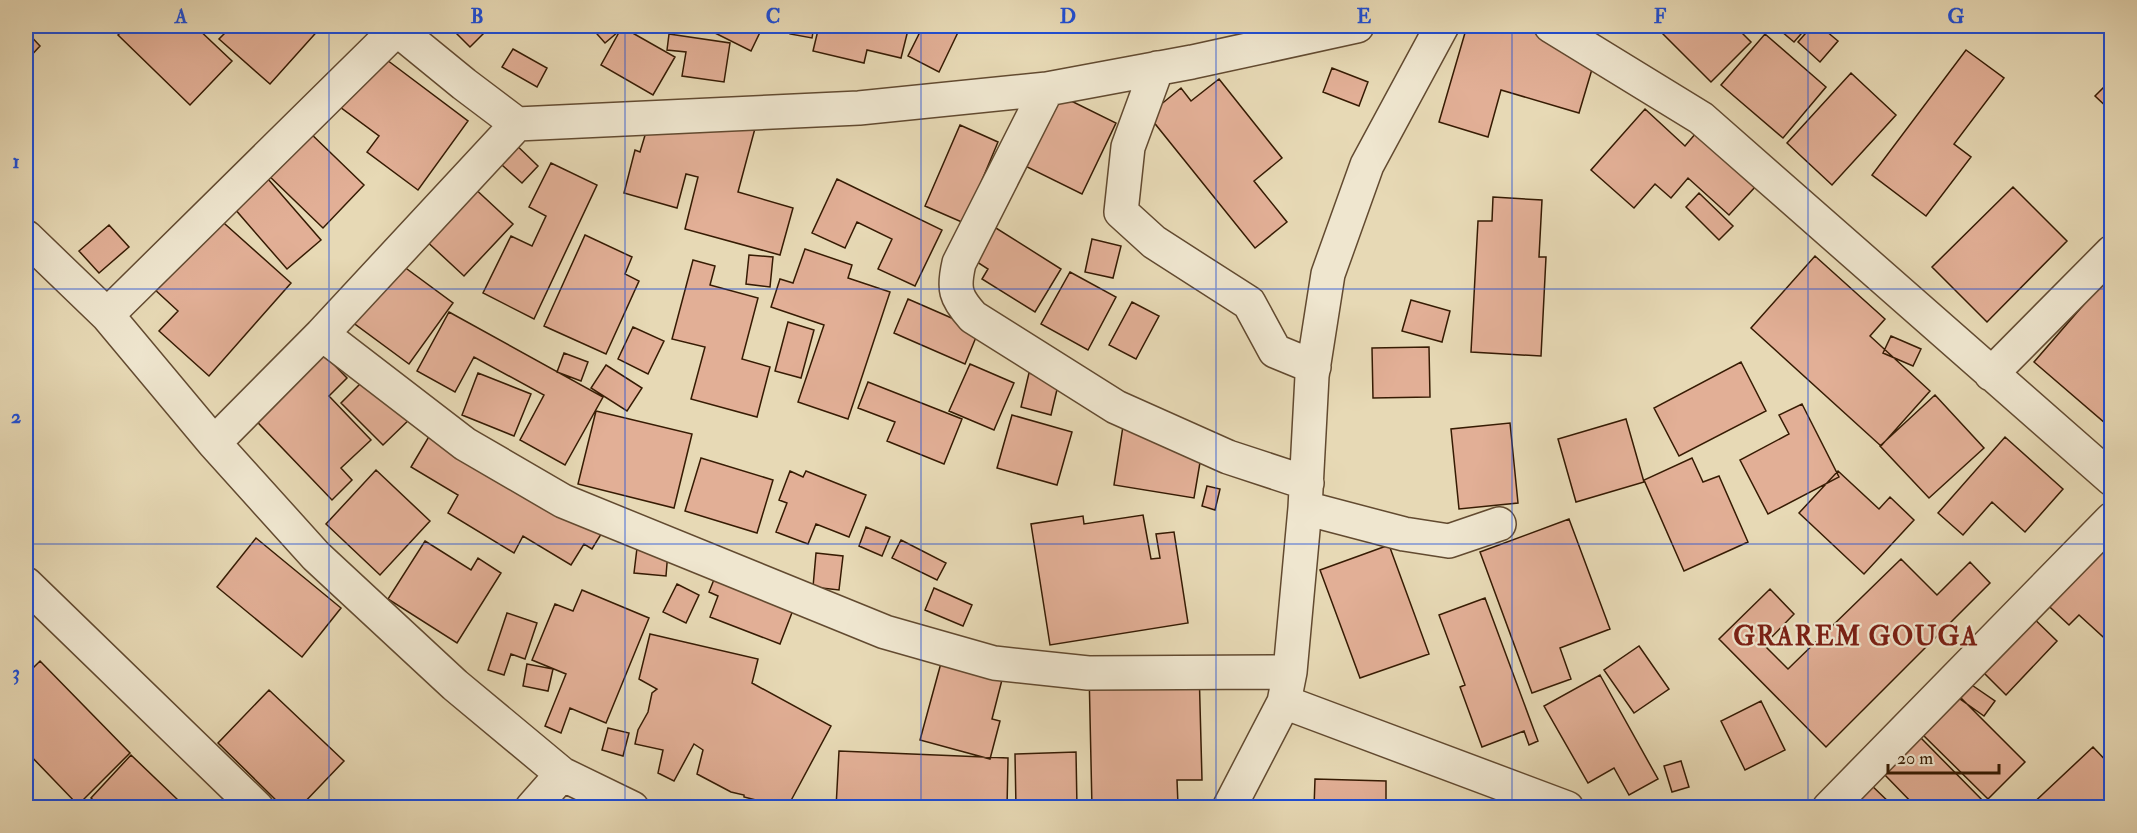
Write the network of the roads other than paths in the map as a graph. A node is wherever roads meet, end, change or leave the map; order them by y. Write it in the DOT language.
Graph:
graph roads {
  1 [pos="1357,26"];
  2 [pos="1442,26"];
  3 [pos="1551,26"];
  4 [pos="395,27"];
  5 [pos="1157,68"];
  6 [pos="1047,89"];
  7 [pos="517,124"];
  8 [pos="26,237"];
  9 [pos="2112,252"];
  10 [pos="107,315"];
  11 [pos="321,334"];
  12 [pos="1314,367"];
  13 [pos="1991,374"];
  14 [pos="214,443"];
  15 [pos="2112,479"];
  16 [pos="1306,495"];
  17 [pos="2112,519"];
  18 [pos="1499,524"];
  19 [pos="26,584"];
  20 [pos="1287,687"];
  21 [pos="562,774"];
  22 [pos="1555,805"];
  23 [pos="257,807"];
  24 [pos="532,807"];
  25 [pos="632,807"];
  26 [pos="1229,807"];
  27 [pos="1829,807"];
  1 -- 5 [label="street"];
  2 -- 12 [label="street"];
  3 -- 13 [label="street"];
  4 -- 7 [label="street"];
  4 -- 10 [label="street"];
  5 -- 6 [label="street"];
  5 -- 12 [label="street"];
  6 -- 7 [label="street"];
  6 -- 16 [label="street"];
  7 -- 11 [label="street"];
  8 -- 10 [label="street"];
  9 -- 13 [label="street"];
  10 -- 14 [label="street"];
  11 -- 14 [label="street"];
  11 -- 20 [label="street"];
  12 -- 16 [label="street"];
  13 -- 15 [label="street"];
  14 -- 21 [label="street"];
  16 -- 18 [label="street"];
  16 -- 20 [label="street"];
  17 -- 27 [label="street"];
  19 -- 23 [label="street"];
  20 -- 22 [label="street"];
  20 -- 26 [label="street"];
  21 -- 24 [label="street"];
  21 -- 25 [label="street"];
}
